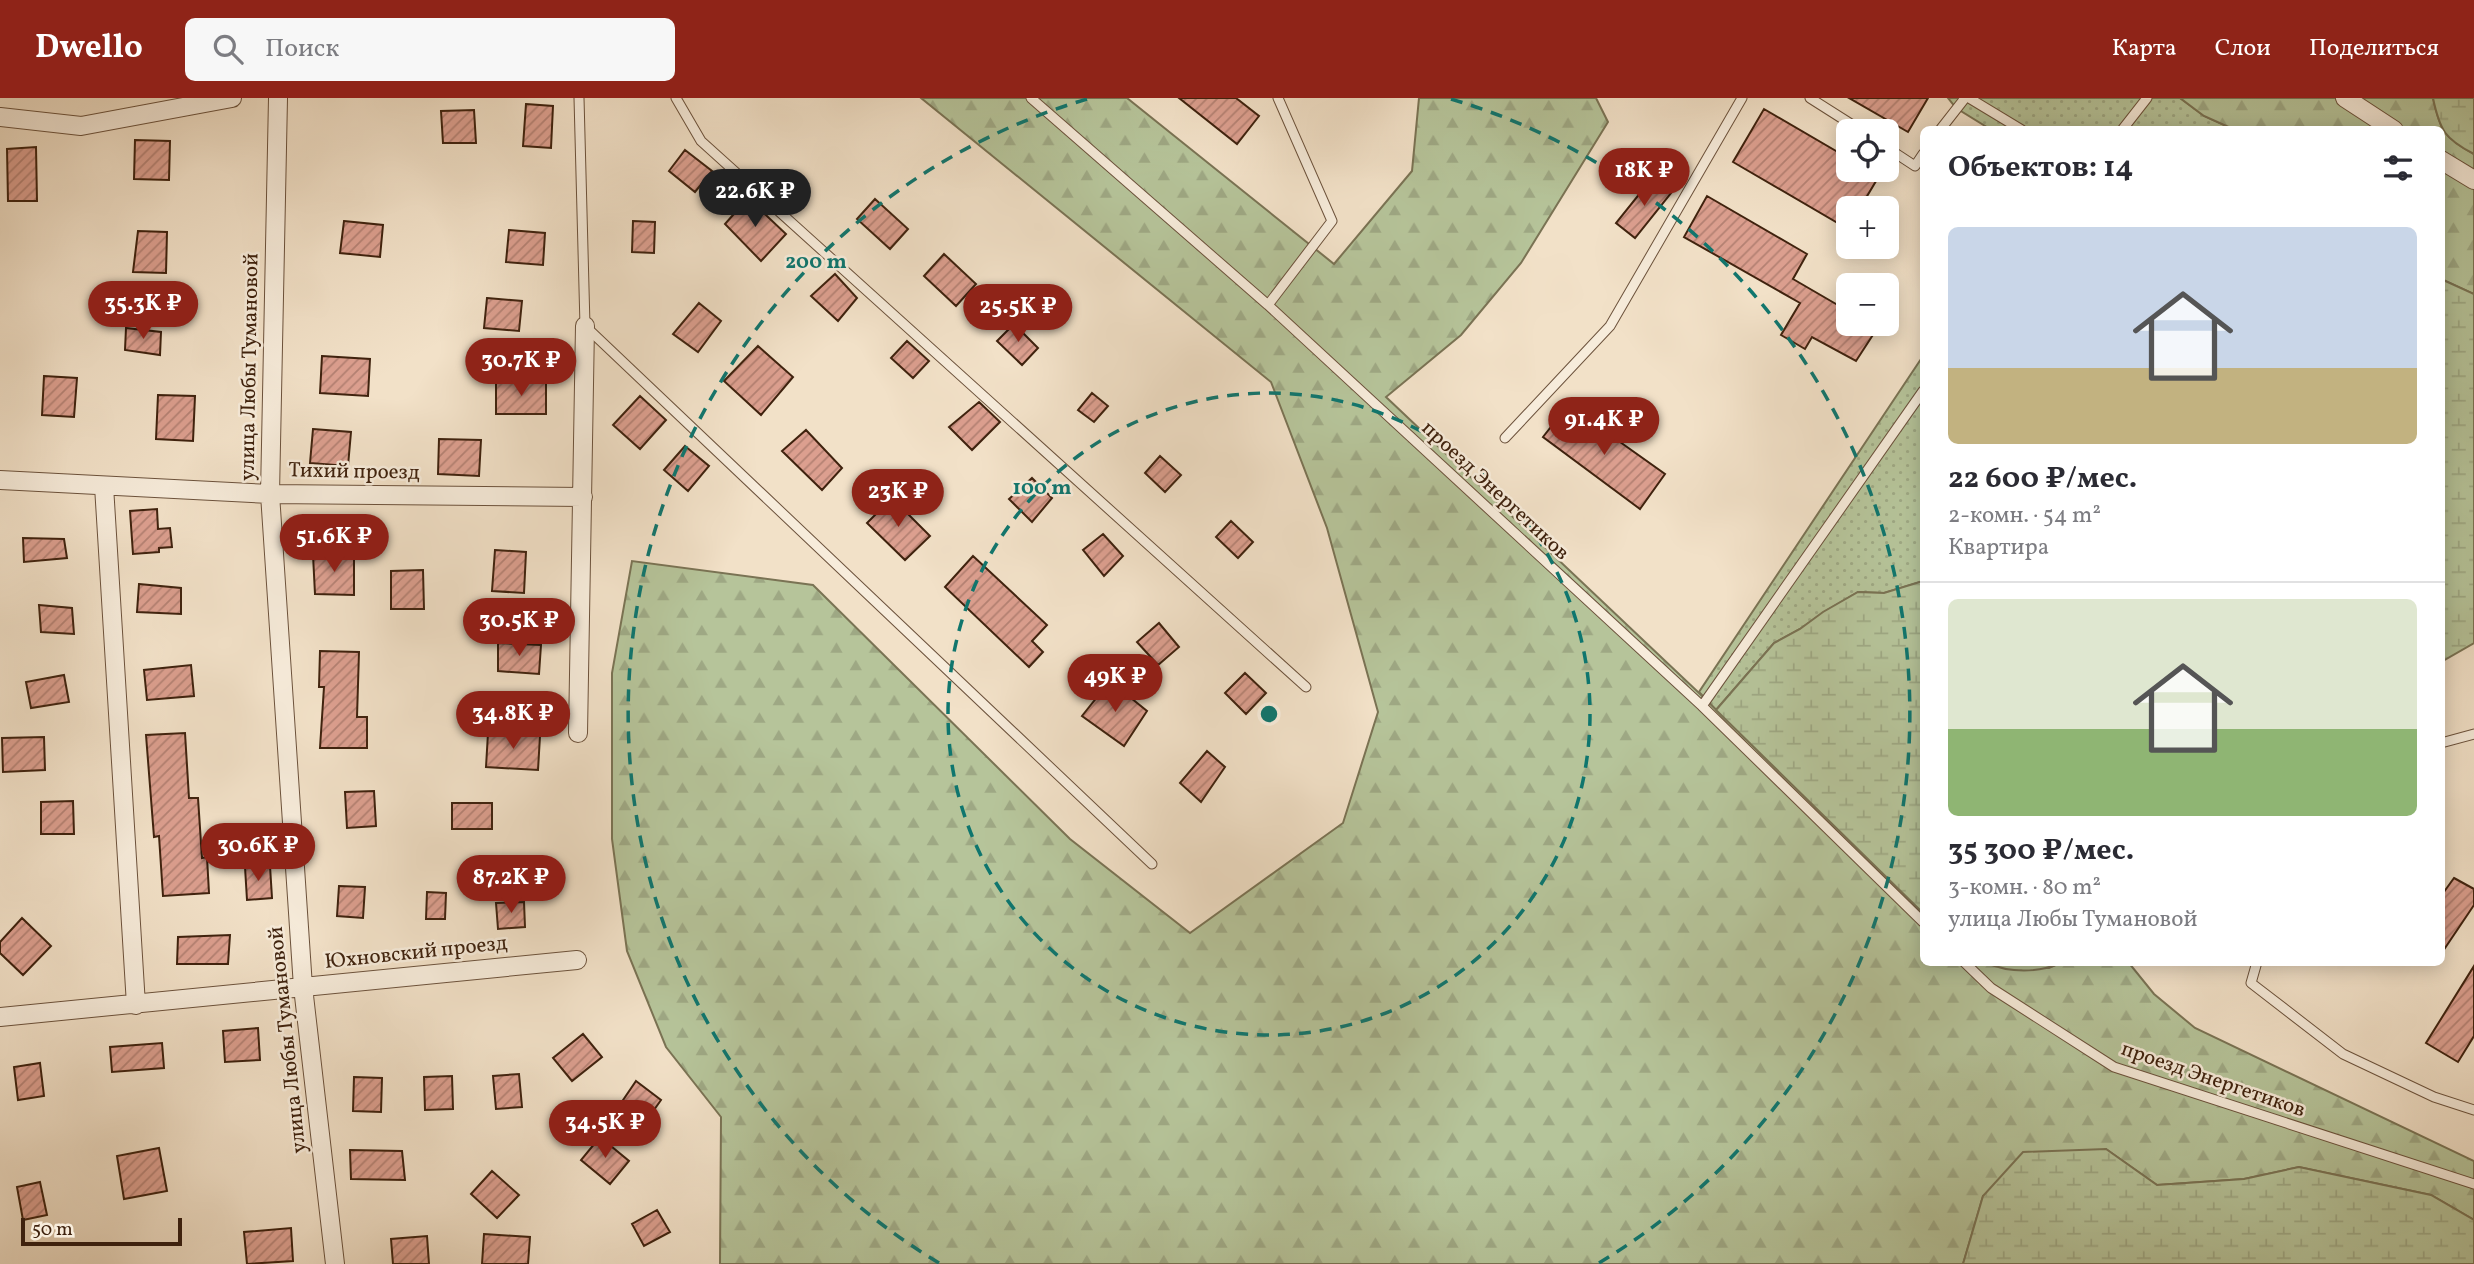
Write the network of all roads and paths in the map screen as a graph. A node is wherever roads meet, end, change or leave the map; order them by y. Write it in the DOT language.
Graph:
graph roads {
  1 [pos="232,98"];
  2 [pos="278,98"];
  3 [pos="579,98"];
  4 [pos="676,98"];
  5 [pos="1031,98"];
  6 [pos="1278,98"];
  7 [pos="1742,98"];
  8 [pos="1810,98"];
  9 [pos="1967,98"];
  10 [pos="2147,98"];
  11 [pos="2345,98"];
  12 [pos="0,117"];
  13 [pos="1842,119"];
  14 [pos="1943,126"];
  15 [pos="2015,126"];
  16 [pos="2125,126"];
  17 [pos="2388,126"];
  18 [pos="1899,156"];
  19 [pos="1920,158"];
  20 [pos="2445,162"];
  21 [pos="2474,180"];
  22 [pos="1268,305"];
  23 [pos="584,326"];
  24 [pos="1920,395"];
  25 [pos="1505,438"];
  26 [pos="0,480"];
  27 [pos="104,486"];
  28 [pos="270,494"];
  29 [pos="583,497"];
  30 [pos="1306,687"];
  31 [pos="1702,706"];
  32 [pos="578,733"];
  33 [pos="2474,734"];
  34 [pos="2445,742"];
  35 [pos="1152,864"];
  36 [pos="1920,919"];
  37 [pos="577,960"];
  38 [pos="1968,966"];
  39 [pos="2255,966"];
  40 [pos="303,987"];
  41 [pos="136,1005"];
  42 [pos="0,1017"];
  43 [pos="2474,1110"];
  44 [pos="2474,1184"];
  45 [pos="335,1264"];
  1 -- 12 [label="street"];
  2 -- 28 [label="street, улица Любы Тумановой"];
  3 -- 23 [label="lane"];
  4 -- 30 [label="lane"];
  5 -- 22 [label="lane, проезд Энергетиков"];
  6 -- 22 [label="lane"];
  7 -- 25 [label="lane"];
  8 -- 13 [label="lane"];
  9 -- 14 [label="lane"];
  9 -- 15 [label="lane"];
  10 -- 16 [label="lane"];
  11 -- 17 [label="street"];
  18 -- 19 [label="lane"];
  20 -- 21 [label="street"];
  22 -- 31 [label="lane, проезд Энергетиков"];
  23 -- 29 [label="street"];
  23 -- 35 [label="lane"];
  24 -- 31 [label="lane"];
  26 -- 27 [label="street, Тихий проезд"];
  27 -- 28 [label="street, Тихий проезд"];
  27 -- 41 [label="street"];
  28 -- 29 [label="street, Тихий проезд"];
  28 -- 40 [label="street, улица Любы Тумановой"];
  29 -- 32 [label="street"];
  31 -- 36 [label="lane, проезд Энергетиков"];
  33 -- 34 [label="lane"];
  37 -- 40 [label="street, Юхновский проезд"];
  38 -- 44 [label="lane, проезд Энергетиков"];
  39 -- 43 [label="lane"];
  40 -- 41 [label="street, Юхновский проезд"];
  40 -- 45 [label="street, улица Любы Тумановой"];
  41 -- 42 [label="street, Юхновский проезд"];
}
